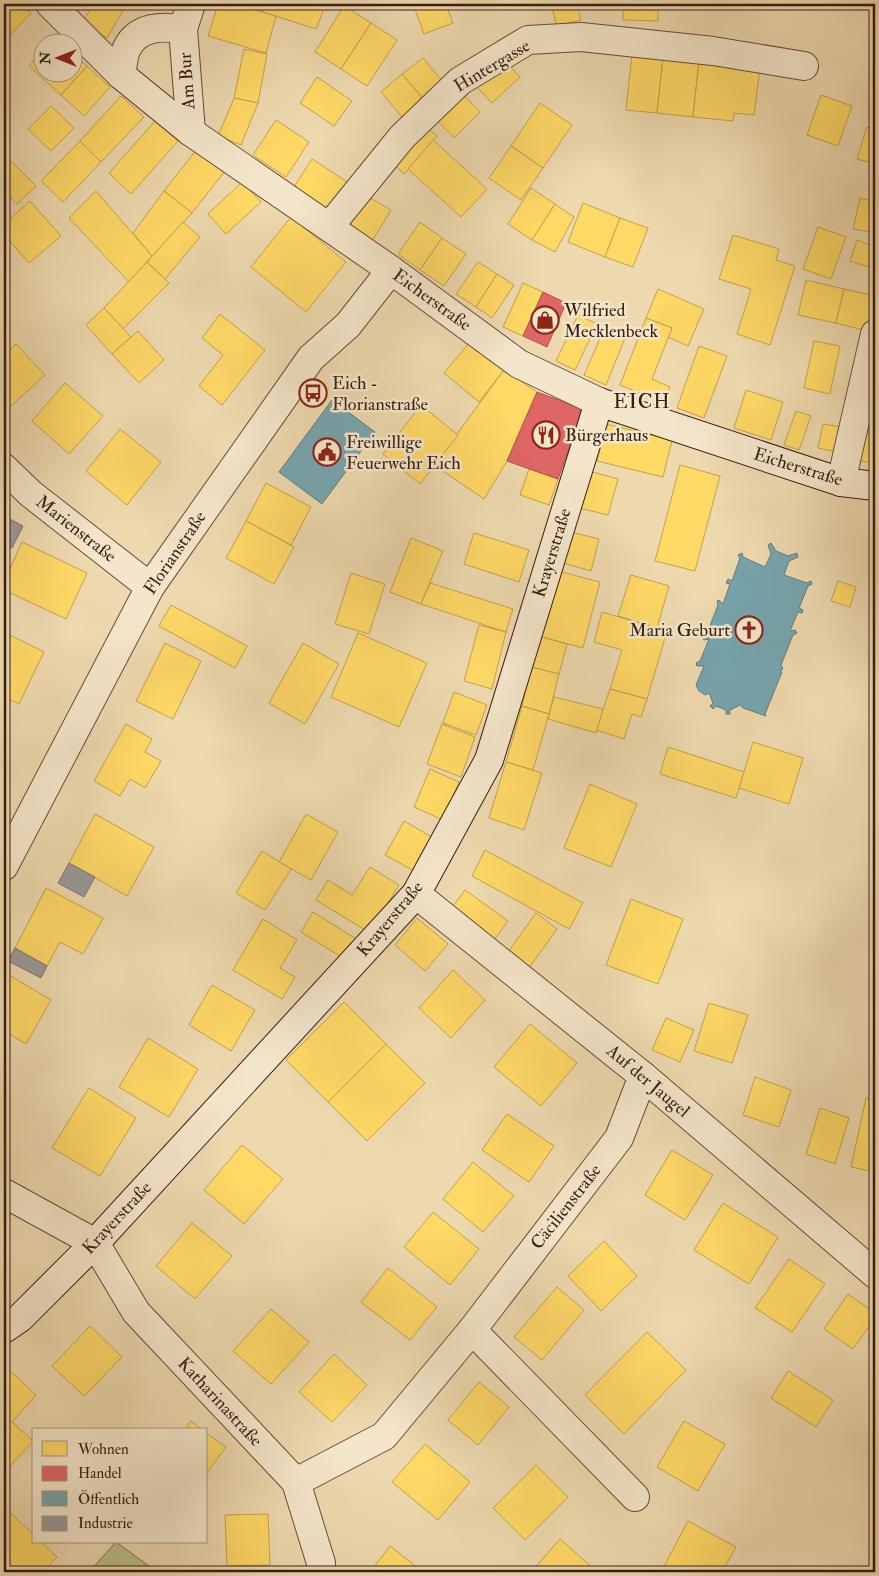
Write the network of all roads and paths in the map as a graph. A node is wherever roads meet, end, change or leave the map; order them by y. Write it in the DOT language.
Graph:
graph roads {
  1 [pos="50,4"];
  2 [pos="191,4"];
  3 [pos="183,29"];
  4 [pos="804,66"];
  5 [pos="121,75"];
  6 [pos="191,132"];
  7 [pos="329,226"];
  8 [pos="392,270"];
  9 [pos="875,334"];
  10 [pos="599,402"];
  11 [pos="4,468"];
  12 [pos="841,482"];
  13 [pos="875,486"];
  14 [pos="150,587"];
  15 [pos="4,866"];
  16 [pos="416,894"];
  17 [pos="643,1076"];
  18 [pos="4,1193"];
  19 [pos="95,1243"];
  20 [pos="875,1274"];
  21 [pos="4,1328"];
  22 [pos="472,1330"];
  23 [pos="296,1482"];
  24 [pos="635,1497"];
  25 [pos="320,1572"];
  1 -- 5 [label="street, Eicherstraße"];
  2 -- 3 [label="street, Am Bur"];
  3 -- 5 [label="street, Am Bur"];
  3 -- 6 [label="street, Am Bur"];
  4 -- 7 [label="street, Hintergasse"];
  5 -- 6 [label="street, Eicherstraße"];
  6 -- 7 [label="street, Eicherstraße"];
  7 -- 8 [label="street, Eicherstraße"];
  8 -- 10 [label="street, Eicherstraße"];
  8 -- 14 [label="street, Florianstraße"];
  9 -- 12 [label="street"];
  10 -- 12 [label="street, Eicherstraße"];
  10 -- 16 [label="street, Krayerstraße"];
  11 -- 14 [label="street, Marienstraße"];
  12 -- 13 [label="street, Eicherstraße"];
  14 -- 15 [label="street, Florianstraße"];
  16 -- 17 [label="street, Auf der Jaugel"];
  16 -- 19 [label="street, Krayerstraße"];
  17 -- 20 [label="street, Auf der Jaugel"];
  17 -- 22 [label="street, Cäcilienstraße"];
  18 -- 19 [label="street"];
  19 -- 21 [label="street, Krayerstraße"];
  19 -- 23 [label="street, Katharinastraße"];
  22 -- 23 [label="street, Cäcilienstraße"];
  22 -- 24 [label="street"];
  23 -- 25 [label="street, Katharinastraße"];
}
